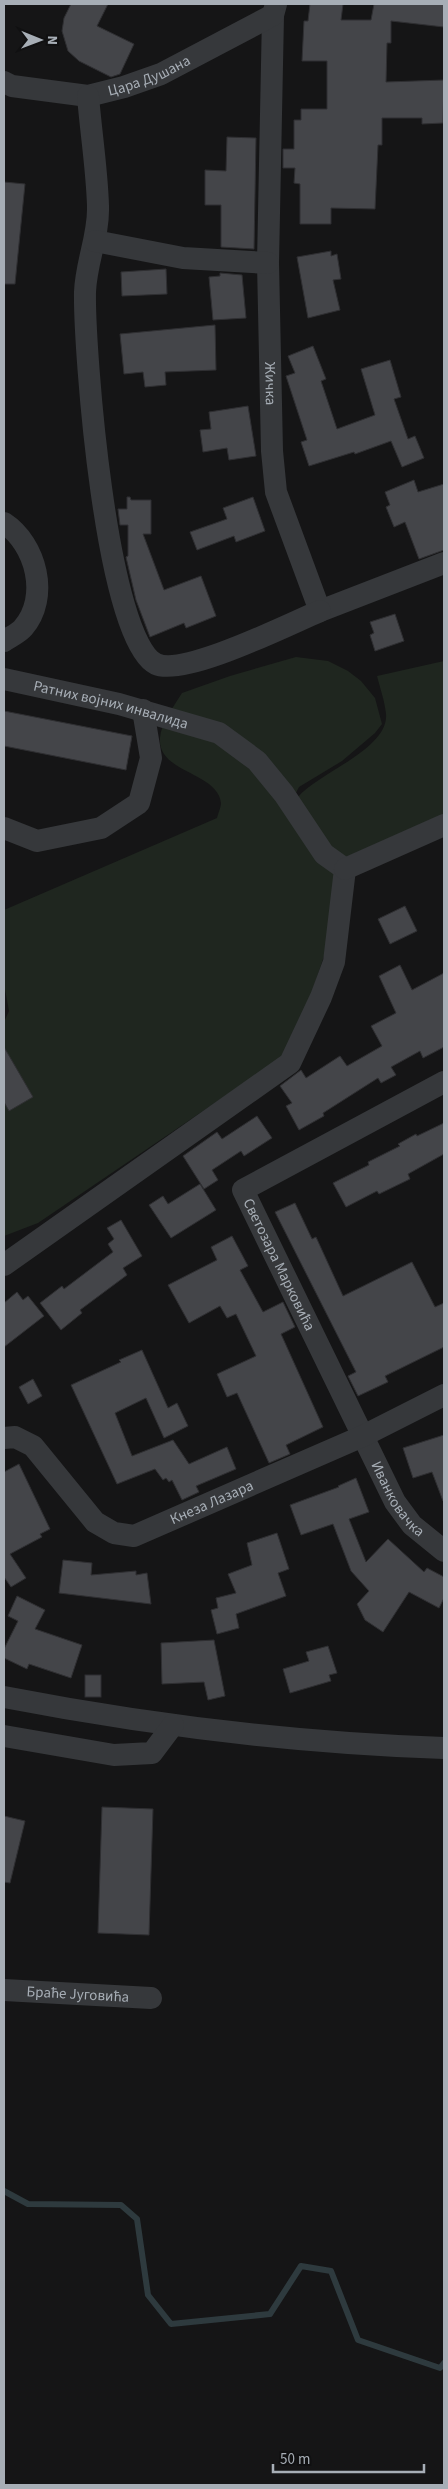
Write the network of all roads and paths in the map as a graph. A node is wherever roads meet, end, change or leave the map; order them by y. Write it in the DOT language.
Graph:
graph roads {
  1 [pos="275,9"];
  2 [pos="4,82"];
  3 [pos="88,96"];
  4 [pos="95,241"];
  5 [pos="268,263"];
  6 [pos="4,523"];
  7 [pos="444,563"];
  8 [pos="320,611"];
  9 [pos="4,641"];
  10 [pos="4,679"];
  11 [pos="143,710"];
  12 [pos="444,825"];
  13 [pos="4,828"];
  14 [pos="345,868"];
  15 [pos="444,1082"];
  16 [pos="4,1265"];
  17 [pos="444,1395"];
  18 [pos="363,1436"];
  19 [pos="4,1438"];
  20 [pos="444,1551"];
  21 [pos="4,1697"];
  22 [pos="173,1725"];
  23 [pos="4,1736"];
  24 [pos="444,1748"];
  25 [pos="4,1990"];
  26 [pos="151,1998"];
  1 -- 3 [label="street, Цара Душана"];
  1 -- 5 [label="street, Жичка"];
  2 -- 3 [label="street, Цара Душана"];
  3 -- 4 [label="street"];
  4 -- 5 [label="street"];
  4 -- 8 [label="street"];
  5 -- 8 [label="street, Жичка"];
  6 -- 9 [label="street"];
  7 -- 8 [label="street"];
  10 -- 11 [label="street, Ратних војних инвалида"];
  11 -- 13 [label="street"];
  11 -- 14 [label="street, Ратних војних инвалида"];
  12 -- 14 [label="street"];
  14 -- 16 [label="street"];
  15 -- 18 [label="street, Светозара Марковића"];
  17 -- 18 [label="street, Кнеза Лазара"];
  18 -- 19 [label="street, Кнеза Лазара"];
  18 -- 20 [label="street, Иванковачка"];
  21 -- 22 [label="street"];
  22 -- 23 [label="street"];
  22 -- 24 [label="street"];
  25 -- 26 [label="street, Браће Југовића"];
}
